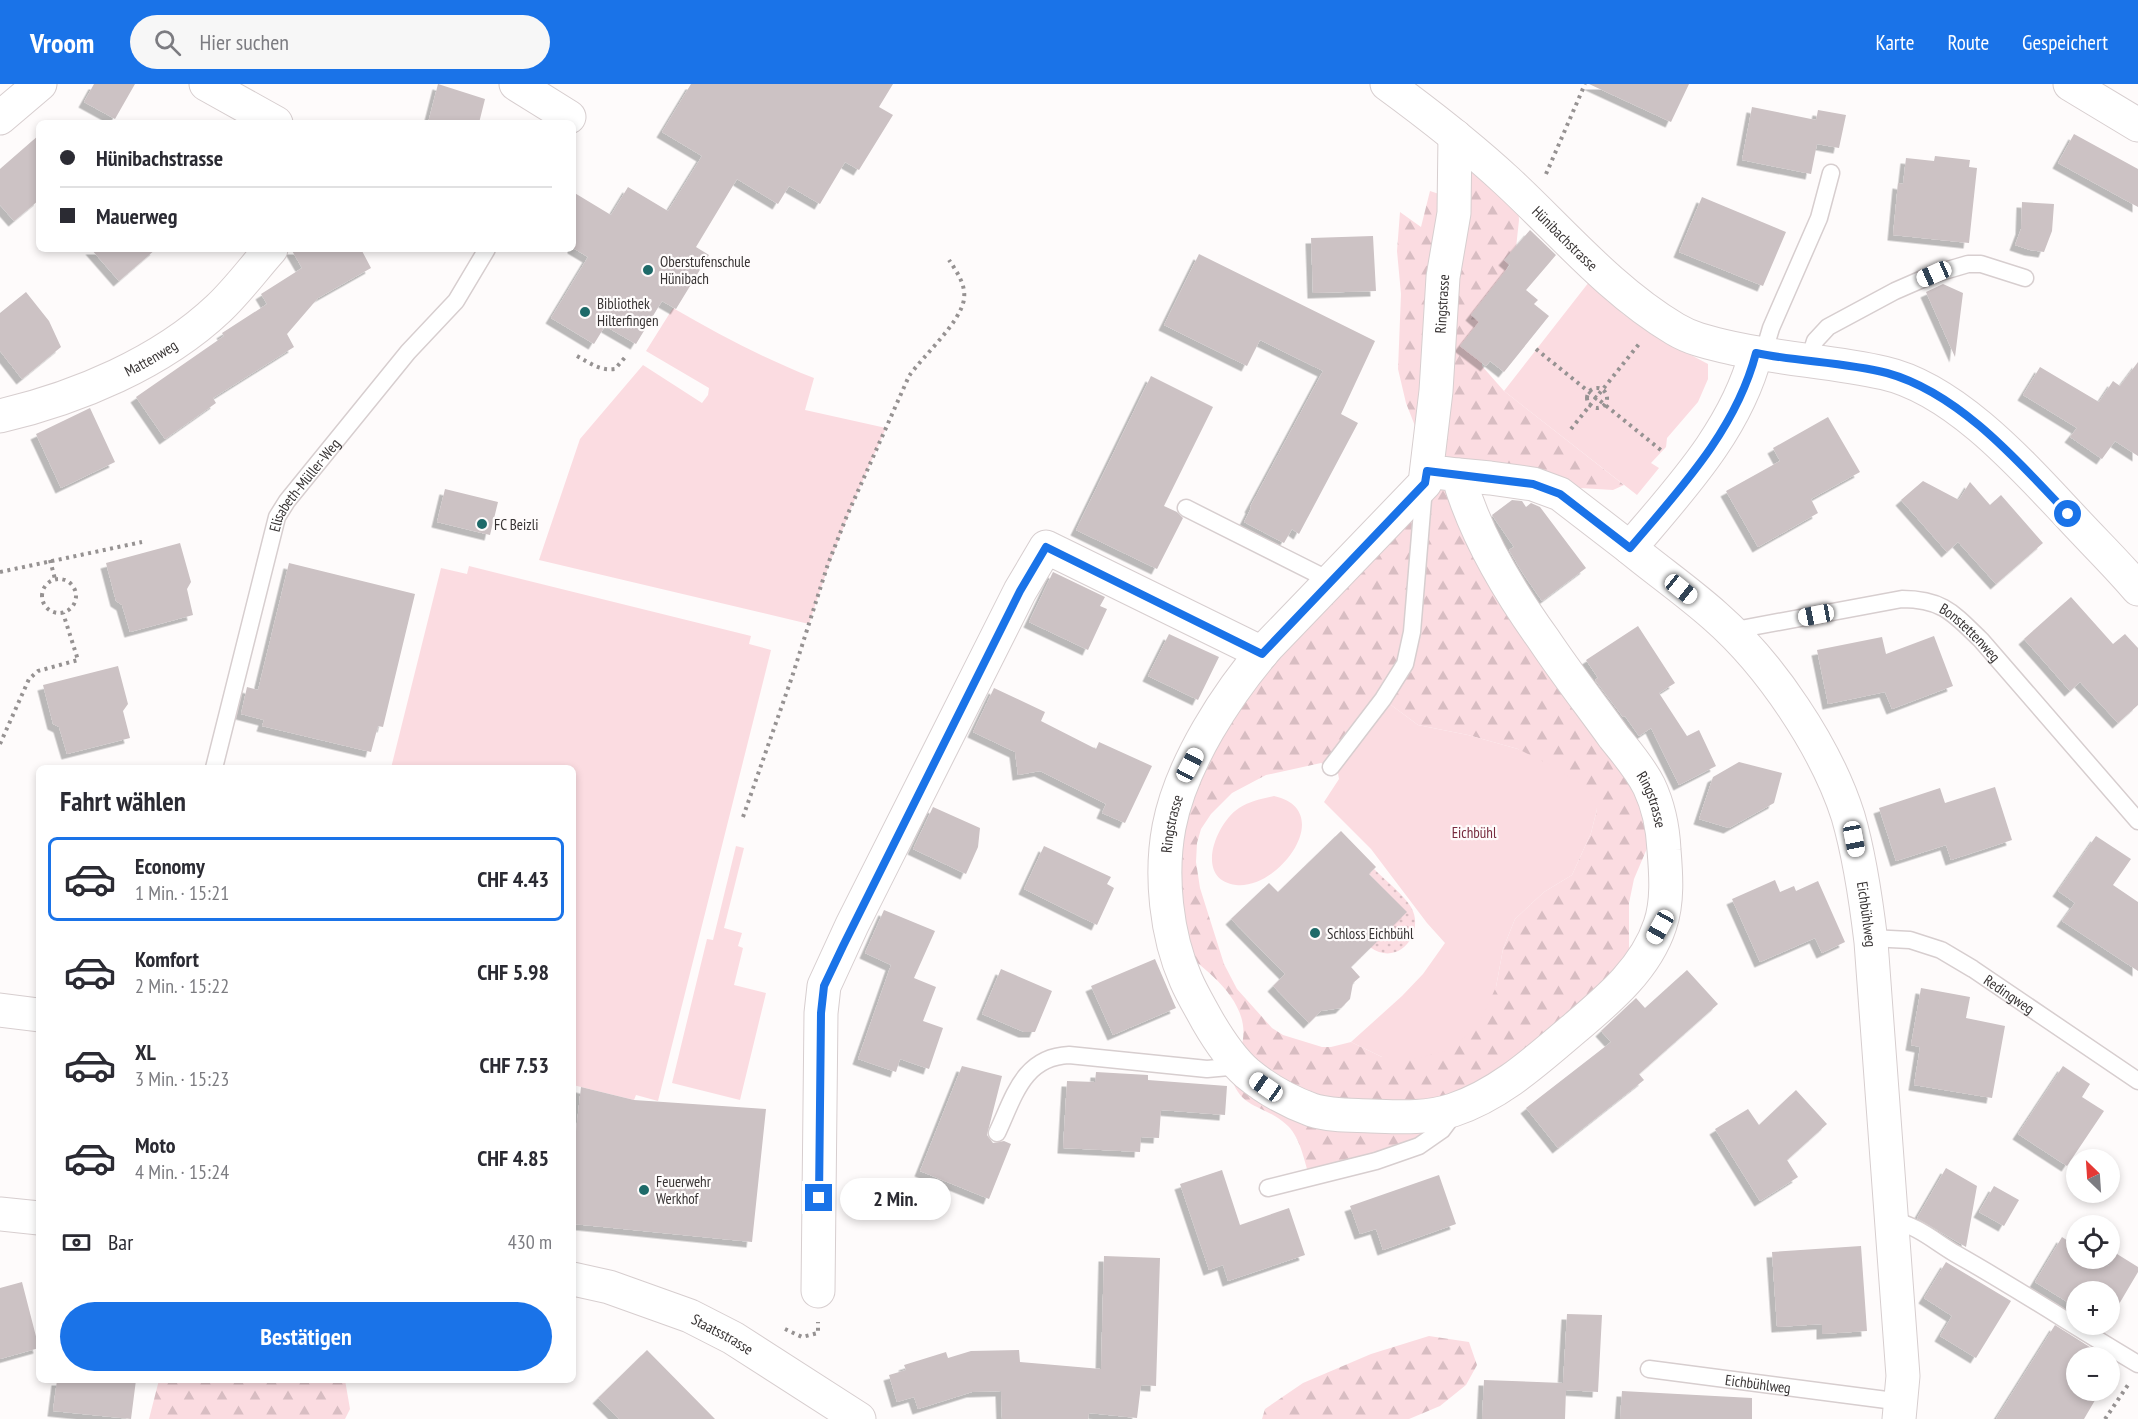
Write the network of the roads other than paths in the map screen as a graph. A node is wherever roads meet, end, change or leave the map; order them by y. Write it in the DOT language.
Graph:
graph roads {
  1 [pos="40,84"];
  2 [pos="206,84"];
  3 [pos="516,84"];
  4 [pos="1387,84"];
  5 [pos="2070,84"];
  6 [pos="569,117"];
  7 [pos="0,118"];
  8 [pos="271,120"];
  9 [pos="2138,125"];
  10 [pos="1455,136"];
  11 [pos="1831,172"];
  12 [pos="267,252"];
  13 [pos="485,252"];
  14 [pos="2025,279"];
  15 [pos="1760,354"];
  16 [pos="1809,360"];
  17 [pos="0,416"];
  18 [pos="1437,476"];
  19 [pos="1186,508"];
  20 [pos="1630,548"];
  21 [pos="1331,581"];
  22 [pos="2138,589"];
  23 [pos="1730,631"];
  24 [pos="1262,654"];
  25 [pos="215,765"];
  26 [pos="1331,767"];
  27 [pos="2138,821"];
  28 [pos="1870,938"];
  29 [pos="0,1010"];
  30 [pos="36,1015"];
  31 [pos="1237,1063"];
  32 [pos="2138,1081"];
  33 [pos="1451,1110"];
  34 [pos="997,1133"];
  35 [pos="1268,1188"];
  36 [pos="0,1214"];
  37 [pos="36,1218"];
  38 [pos="1891,1220"];
  39 [pos="576,1280"];
  40 [pos="818,1291"];
  41 [pos="1649,1369"];
  42 [pos="2136,1371"];
  43 [pos="1900,1410"];
  44 [pos="859,1419"];
  1 -- 7 [label="street"];
  2 -- 8 [label="street"];
  3 -- 6 [label="street"];
  4 -- 10 [label="street, Hünibachstrasse"];
  5 -- 9 [label="street"];
  10 -- 15 [label="street, Hünibachstrasse"];
  10 -- 18 [label="street, Ringstrasse"];
  11 -- 15 [label="lane"];
  12 -- 17 [label="street, Mattenweg"];
  13 -- 25 [label="lane, Elisabeth-Müller-Weg"];
  14 -- 16 [label="lane"];
  15 -- 16 [label="street, Hünibachstrasse"];
  15 -- 20 [label="street"];
  16 -- 22 [label="street, Hünibachstrasse"];
  18 -- 20 [label="street, Eichbühlweg"];
  18 -- 21 [label="street, Ringstrasse"];
  18 -- 26 [label="lane, Ringstrasse"];
  18 -- 33 [label="street, Ringstrasse"];
  19 -- 21 [label="lane"];
  20 -- 23 [label="street, Eichbühlweg"];
  21 -- 24 [label="street, Ringstrasse"];
  23 -- 27 [label="lane, Bonstettenweg"];
  23 -- 28 [label="street, Eichbühlweg"];
  24 -- 31 [label="street, Ringstrasse"];
  24 -- 40 [label="street"];
  28 -- 32 [label="lane, Redingweg"];
  28 -- 38 [label="street, Eichbühlweg"];
  29 -- 30 [label="street"];
  31 -- 33 [label="street, Ringstrasse"];
  31 -- 34 [label="lane"];
  33 -- 35 [label="lane"];
  36 -- 37 [label="street"];
  38 -- 42 [label="lane"];
  38 -- 43 [label="street, Eichbühlweg"];
  39 -- 44 [label="street, Staatsstrasse"];
  41 -- 43 [label="lane, Eichbühlweg"];
}
